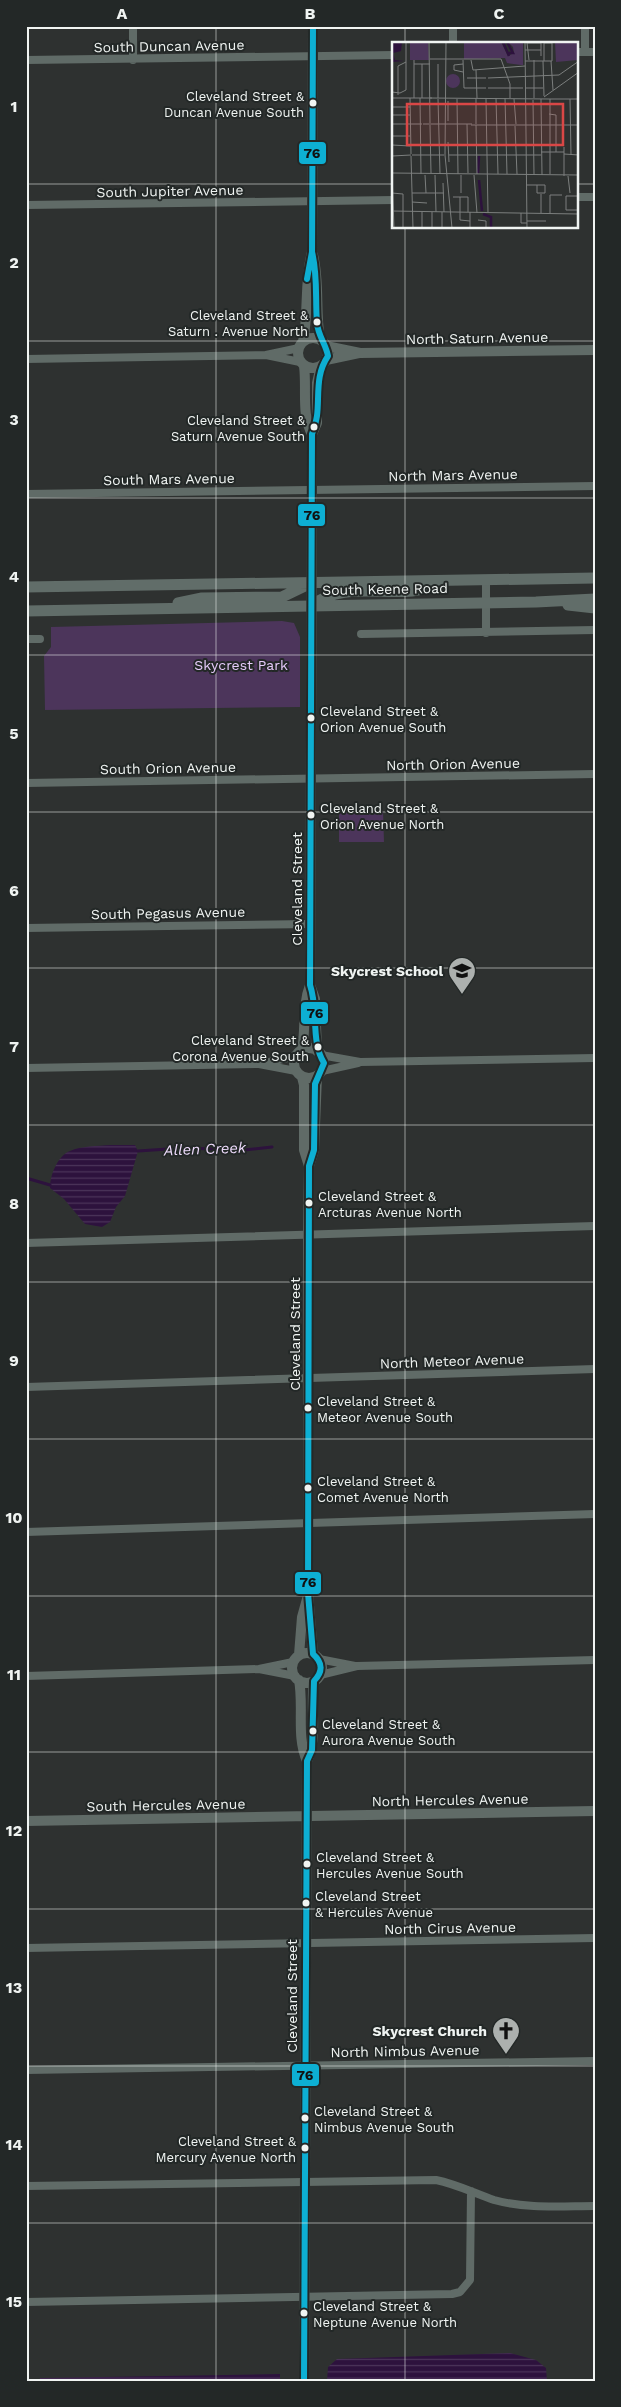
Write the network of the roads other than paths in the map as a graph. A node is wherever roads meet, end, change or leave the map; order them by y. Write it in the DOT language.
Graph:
graph roads {
  1 [pos="133,26"];
  2 [pos="313,26"];
  3 [pos="453,26"];
  4 [pos="585,26"];
  5 [pos="453,42"];
  6 [pos="581,52"];
  7 [pos="595,52"];
  8 [pos="392,55"];
  9 [pos="313,56"];
  10 [pos="26,60"];
  11 [pos="133,60"];
  12 [pos="578,197"];
  13 [pos="595,197"];
  14 [pos="392,200"];
  15 [pos="313,201"];
  16 [pos="26,205"];
  17 [pos="312,252"];
  18 [pos="323,343"];
  19 [pos="301,345"];
  20 [pos="595,350"];
  21 [pos="360,353"];
  22 [pos="266,355"];
  23 [pos="26,359"];
  24 [pos="324,363"];
  25 [pos="302,364"];
  26 [pos="312,434"];
  27 [pos="595,486"];
  28 [pos="312,490"];
  29 [pos="26,494"];
  30 [pos="595,578"];
  31 [pos="486,579"];
  32 [pos="457,580"];
  33 [pos="311,583"];
  34 [pos="26,587"];
  35 [pos="595,592"];
  36 [pos="595,599"];
  37 [pos="536,602"];
  38 [pos="486,603"];
  39 [pos="311,606"];
  40 [pos="155,608"];
  41 [pos="595,608"];
  42 [pos="26,611"];
  43 [pos="595,630"];
  44 [pos="486,633"];
  45 [pos="361,634"];
  46 [pos="26,639"];
  47 [pos="40,639"];
  48 [pos="595,774"];
  49 [pos="311,778"];
  50 [pos="26,783"];
  51 [pos="311,924"];
  52 [pos="26,928"];
  53 [pos="310,985"];
  54 [pos="299,1053"];
  55 [pos="319,1053"];
  56 [pos="595,1058"];
  57 [pos="360,1062"];
  58 [pos="259,1064"];
  59 [pos="26,1068"];
  60 [pos="299,1074"];
  61 [pos="319,1074"];
  62 [pos="309,1166"];
  63 [pos="595,1226"];
  64 [pos="308,1234"];
  65 [pos="26,1244"];
  66 [pos="595,1369"];
  67 [pos="309,1377"];
  68 [pos="26,1387"];
  69 [pos="595,1514"];
  70 [pos="308,1523"];
  71 [pos="26,1532"];
  72 [pos="308,1593"];
  73 [pos="316,1656"];
  74 [pos="296,1658"];
  75 [pos="595,1660"];
  76 [pos="357,1666"];
  77 [pos="259,1669"];
  78 [pos="26,1676"];
  79 [pos="297,1678"];
  80 [pos="317,1678"];
  81 [pos="307,1761"];
  82 [pos="595,1811"];
  83 [pos="306,1816"];
  84 [pos="26,1821"];
  85 [pos="595,1938"];
  86 [pos="305,1943"];
  87 [pos="26,1948"];
  88 [pos="595,2061"];
  89 [pos="305,2065"];
  90 [pos="26,2070"];
  91 [pos="305,2181"];
  92 [pos="26,2186"];
  93 [pos="471,2191"];
  94 [pos="595,2206"];
  95 [pos="305,2298"];
  96 [pos="26,2302"];
  97 [pos="304,2381"];
  1 -- 11 [label="street"];
  2 -- 9 [label="street"];
  3 -- 5 [label="street"];
  4 -- 6 [label="street"];
  6 -- 7 [label="street"];
  8 -- 9 [label="street, South Duncan Avenue"];
  9 -- 11 [label="street, South Duncan Avenue"];
  9 -- 15 [label="street"];
  10 -- 11 [label="street, South Duncan Avenue"];
  12 -- 13 [label="street"];
  14 -- 15 [label="street, South Jupiter Avenue"];
  15 -- 16 [label="street, South Jupiter Avenue"];
  15 -- 17 [label="street"];
  17 -- 18 [label="street"];
  17 -- 19 [label="street"];
  18 -- 19 [label="street"];
  18 -- 21 [label="street, North Saturn Avenue"];
  18 -- 24 [label="street"];
  19 -- 22 [label="street"];
  19 -- 25 [label="street"];
  20 -- 21 [label="street, North Saturn Avenue"];
  21 -- 24 [label="street, North Saturn Avenue"];
  22 -- 23 [label="street"];
  22 -- 25 [label="street"];
  24 -- 25 [label="street"];
  24 -- 26 [label="street, Cleveland Street"];
  25 -- 26 [label="street, Cleveland Street"];
  26 -- 28 [label="street, Cleveland Street"];
  27 -- 28 [label="street, North Mars Avenue"];
  28 -- 29 [label="street, South Mars Avenue"];
  28 -- 33 [label="street, Cleveland Street"];
  30 -- 31 [label="main road, South Keene Road"];
  31 -- 32 [label="main road, South Keene Road"];
  31 -- 38 [label="street"];
  32 -- 33 [label="main road, South Keene Road"];
  32 -- 39 [label="main road"];
  33 -- 34 [label="main road, South Keene Road"];
  33 -- 39 [label="street, Cleveland Street"];
  33 -- 40 [label="main road"];
  35 -- 37 [label="main road"];
  36 -- 37 [label="main road, South Keene Road"];
  37 -- 38 [label="main road, South Keene Road"];
  37 -- 41 [label="main road"];
  38 -- 39 [label="main road, South Keene Road"];
  38 -- 44 [label="street"];
  39 -- 40 [label="main road, South Keene Road"];
  39 -- 49 [label="street, Cleveland Street"];
  40 -- 42 [label="main road, South Keene Road"];
  43 -- 44 [label="street"];
  44 -- 45 [label="street"];
  46 -- 47 [label="street"];
  48 -- 49 [label="street, North Orion Avenue"];
  49 -- 50 [label="street, South Orion Avenue"];
  49 -- 51 [label="street, Cleveland Street"];
  51 -- 52 [label="street, South Pegasus Avenue"];
  51 -- 53 [label="street, Cleveland Street"];
  53 -- 54 [label="street, Cleveland Street"];
  53 -- 55 [label="street, Cleveland Street"];
  54 -- 55 [label="street"];
  54 -- 58 [label="street"];
  54 -- 60 [label="street"];
  55 -- 57 [label="street"];
  55 -- 61 [label="street"];
  56 -- 57 [label="street"];
  57 -- 61 [label="street"];
  58 -- 59 [label="street"];
  58 -- 60 [label="street"];
  60 -- 61 [label="street"];
  60 -- 62 [label="street, Cleveland Street"];
  61 -- 62 [label="street, Cleveland Street"];
  62 -- 64 [label="street, Cleveland Street"];
  63 -- 64 [label="street"];
  64 -- 65 [label="street"];
  64 -- 67 [label="street, Cleveland Street"];
  66 -- 67 [label="street, North Meteor Avenue"];
  67 -- 68 [label="street, North Meteor Avenue"];
  67 -- 70 [label="street, Cleveland Street"];
  69 -- 70 [label="street"];
  70 -- 71 [label="street"];
  70 -- 72 [label="street, Cleveland Street"];
  72 -- 73 [label="street, Cleveland Street"];
  72 -- 74 [label="street, Cleveland Street"];
  73 -- 74 [label="street"];
  73 -- 76 [label="street"];
  73 -- 80 [label="street"];
  74 -- 77 [label="street"];
  74 -- 79 [label="street"];
  75 -- 76 [label="street"];
  76 -- 80 [label="street"];
  77 -- 78 [label="street"];
  77 -- 79 [label="street"];
  79 -- 80 [label="street"];
  79 -- 81 [label="street, Cleveland Street"];
  80 -- 81 [label="street, Cleveland Street"];
  81 -- 83 [label="street, Cleveland Street"];
  82 -- 83 [label="street, North Hercules Avenue"];
  83 -- 84 [label="street, South Hercules Avenue"];
  83 -- 86 [label="street, Cleveland Street"];
  85 -- 86 [label="street, North Cirus Avenue"];
  86 -- 87 [label="street, North Cirus Avenue"];
  86 -- 89 [label="street, Cleveland Street"];
  88 -- 89 [label="street, North Nimbus Avenue"];
  89 -- 90 [label="street, North Nimbus Avenue"];
  89 -- 91 [label="street, Cleveland Street"];
  91 -- 92 [label="street"];
  91 -- 93 [label="street"];
  91 -- 95 [label="street, Cleveland Street"];
  93 -- 94 [label="street"];
  93 -- 95 [label="street"];
  95 -- 96 [label="street"];
  95 -- 97 [label="street, Cleveland Street"];
}
